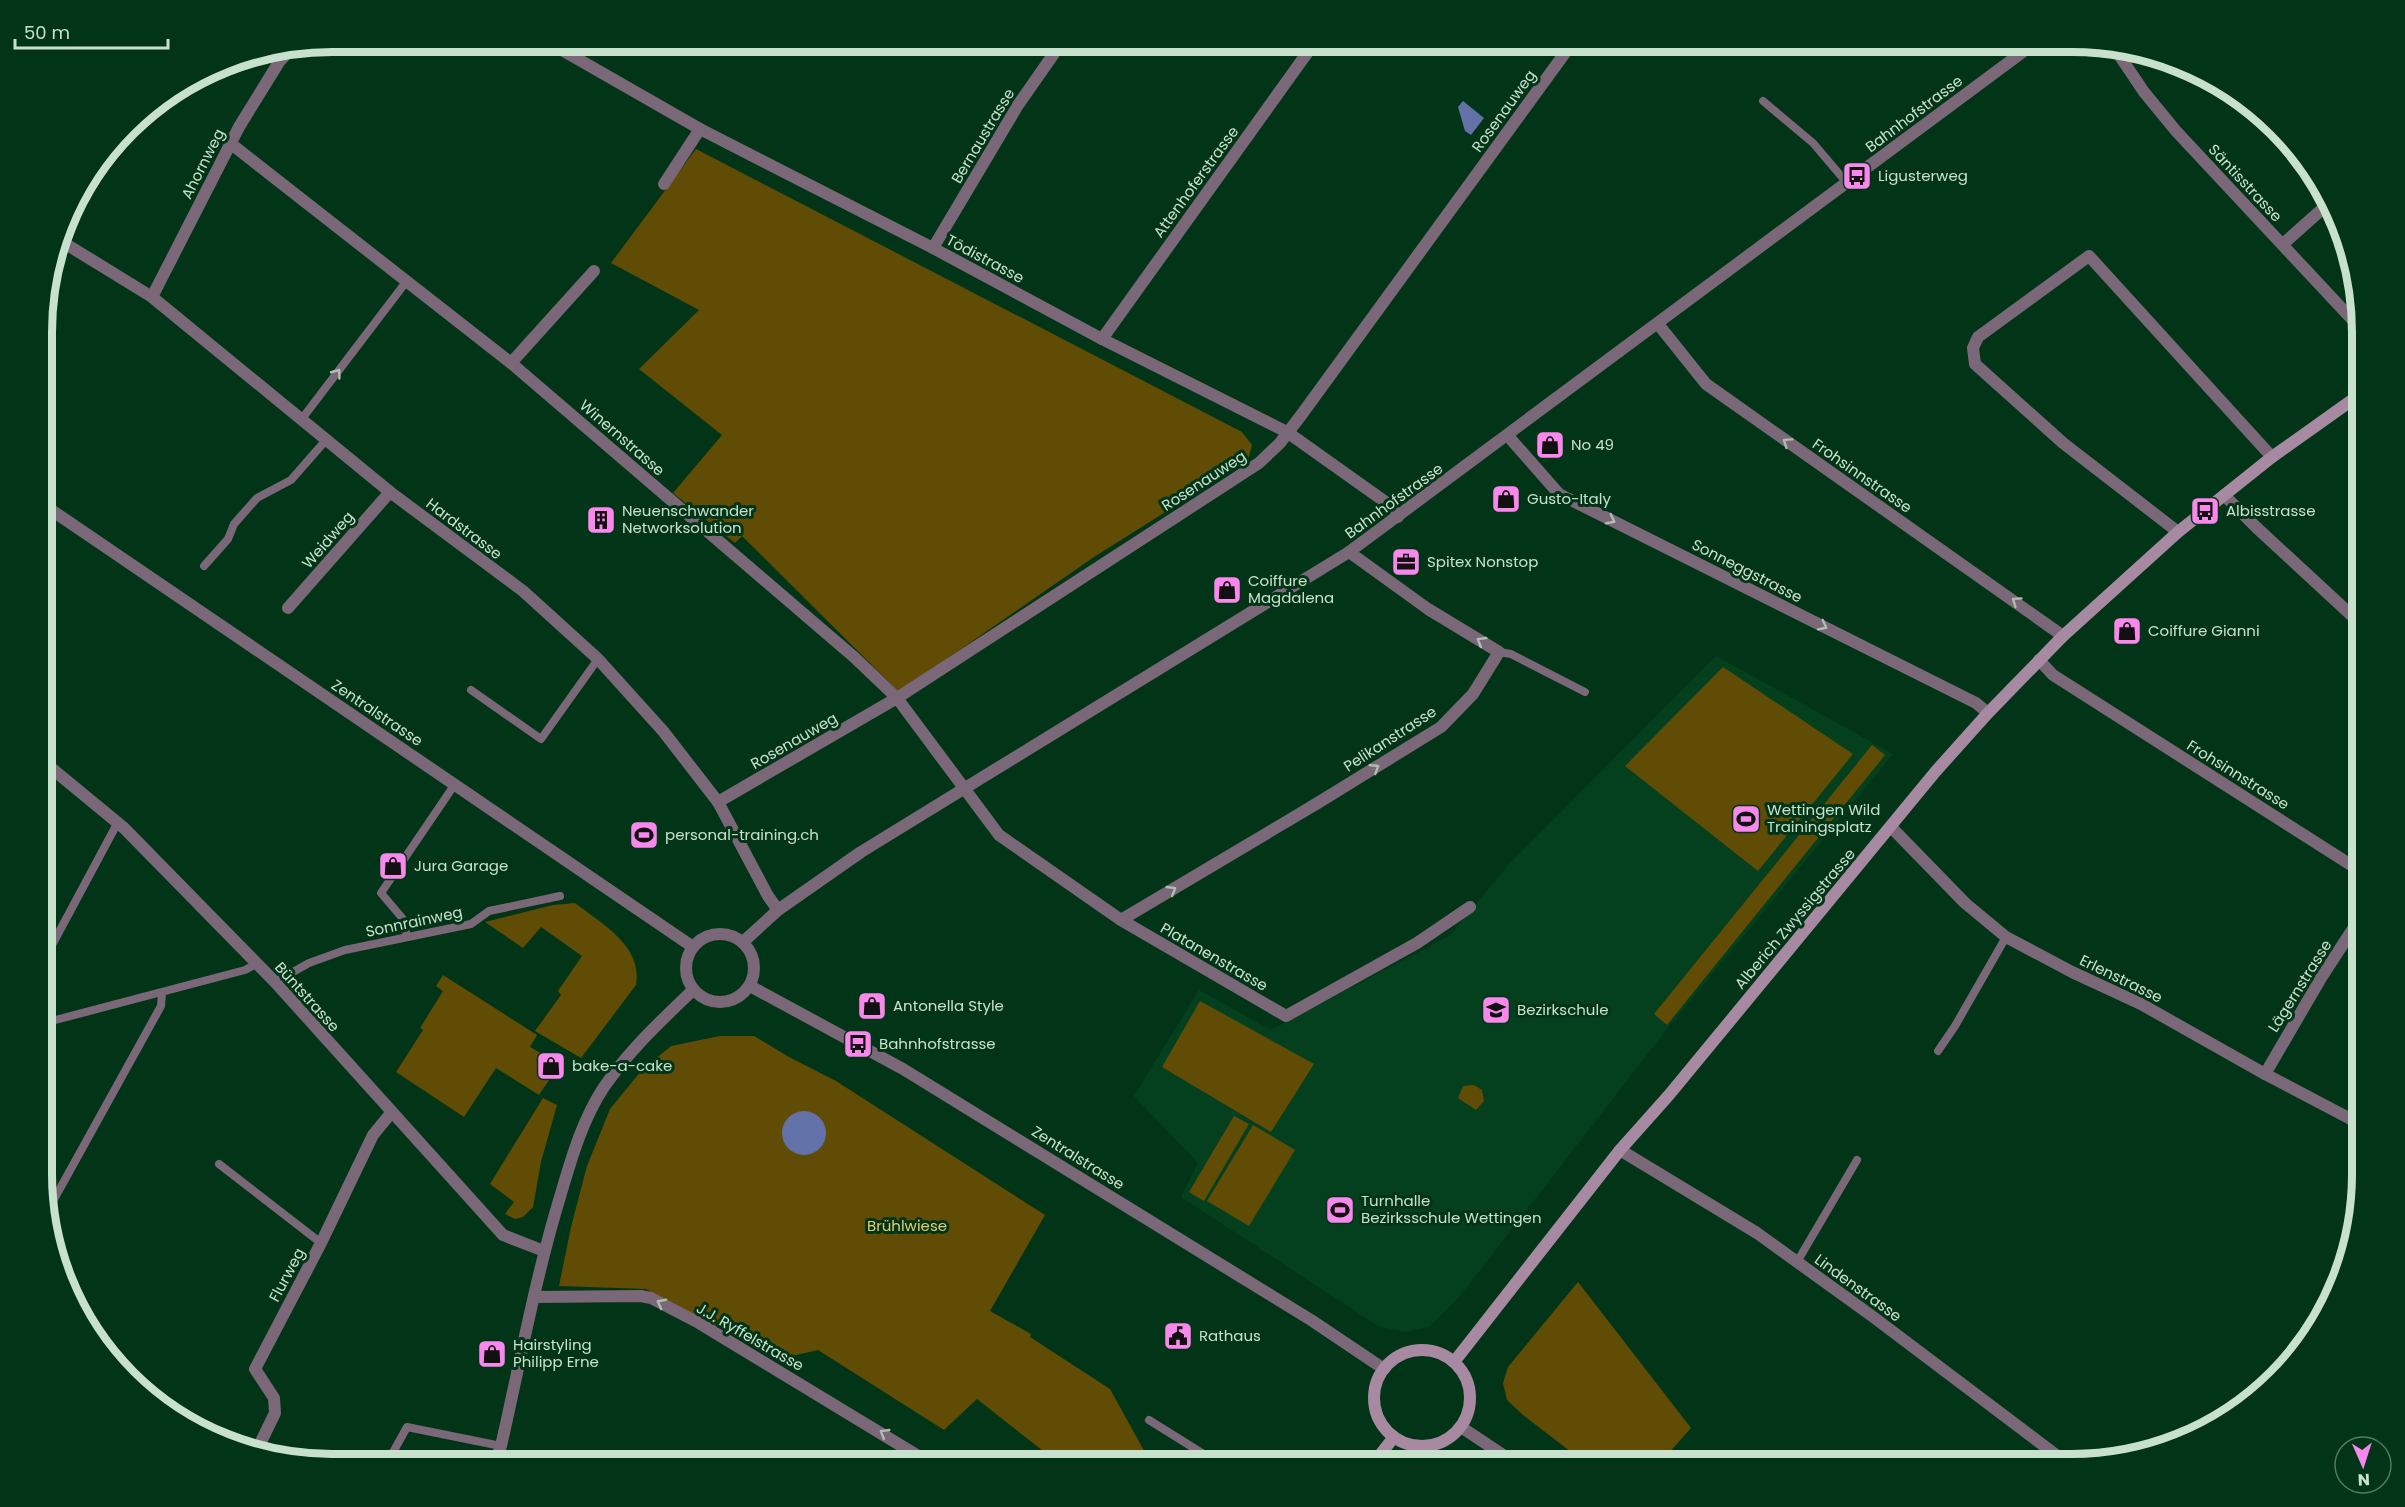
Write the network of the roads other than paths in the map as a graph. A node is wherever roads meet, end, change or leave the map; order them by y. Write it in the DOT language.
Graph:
graph roads {
  1 [pos="566,52"];
  2 [pos="1055,52"];
  3 [pos="1308,52"];
  4 [pos="1566,52"];
  5 [pos="2023,52"];
  6 [pos="283,57"];
  7 [pos="2120,57"];
  8 [pos="1763,101"];
  9 [pos="700,129"];
  10 [pos="230,143"];
  11 [pos="1847,183"];
  12 [pos="664,184"];
  13 [pos="2323,208"];
  14 [pos="67,244"];
  15 [pos="2283,244"];
  16 [pos="933,248"];
  17 [pos="594,271"];
  18 [pos="406,282"];
  19 [pos="152,297"];
  20 [pos="2352,319"];
  21 [pos="1658,324"];
  22 [pos="1102,339"];
  23 [pos="512,363"];
  24 [pos="2352,400"];
  25 [pos="301,420"];
  26 [pos="1287,432"];
  27 [pos="1508,436"];
  28 [pos="326,440"];
  29 [pos="2272,457"];
  30 [pos="390,492"];
  31 [pos="2224,495"];
  32 [pos="52,510"];
  33 [pos="1398,517"];
  34 [pos="2178,532"];
  35 [pos="1349,552"];
  36 [pos="204,566"];
  37 [pos="288,608"];
  38 [pos="2352,616"];
  39 [pos="2063,636"];
  40 [pos="1499,652"];
  41 [pos="598,659"];
  42 [pos="2039,660"];
  43 [pos="471,690"];
  44 [pos="1585,692"];
  45 [pos="897,698"];
  46 [pos="1988,713"];
  47 [pos="52,768"];
  48 [pos="455,784"];
  49 [pos="965,789"];
  50 [pos="718,802"];
  51 [pos="118,822"];
  52 [pos="1891,827"];
  53 [pos="2352,866"];
  54 [pos="560,896"];
  55 [pos="1470,907"];
  56 [pos="778,910"];
  57 [pos="1121,920"];
  58 [pos="2352,930"];
  59 [pos="407,937"];
  60 [pos="2006,937"];
  61 [pos="743,942"];
  62 [pos="52,945"];
  63 [pos="693,947"];
  64 [pos="256,964"];
  65 [pos="275,982"];
  66 [pos="750,986"];
  67 [pos="693,990"];
  68 [pos="162,993"];
  69 [pos="52,1021"];
  70 [pos="1938,1051"];
  71 [pos="2265,1074"];
  72 [pos="391,1113"];
  73 [pos="2352,1120"];
  74 [pos="1620,1150"];
  75 [pos="1857,1160"];
  76 [pos="219,1164"];
  77 [pos="54,1200"];
  78 [pos="321,1243"];
  79 [pos="543,1251"];
  80 [pos="1797,1262"];
  81 [pos="534,1297"];
  82 [pos="1454,1362"];
  83 [pos="1384,1369"];
  84 [pos="1149,1420"];
  85 [pos="1461,1427"];
  86 [pos="1394,1437"];
  87 [pos="259,1445"];
  88 [pos="501,1446"];
  89 [pos="392,1454"];
  90 [pos="498,1454"];
  91 [pos="915,1454"];
  92 [pos="1203,1454"];
  93 [pos="1381,1454"];
  94 [pos="1502,1454"];
  95 [pos="2055,1454"];
  1 -- 9 [label="street, Tödistrasse"];
  2 -- 16 [label="street, Bernaustrasse"];
  3 -- 22 [label="street, Attenhoferstrasse"];
  4 -- 26 [label="street, Rosenauweg"];
  5 -- 11 [label="street, Bahnhofstrasse"];
  6 -- 10 [label="street, Ahornweg"];
  7 -- 15 [label="street, Säntisstrasse"];
  8 -- 11 [label="lane"];
  9 -- 12 [label="street"];
  9 -- 16 [label="street, Tödistrasse"];
  10 -- 18 [label="street, Winernstrasse"];
  10 -- 19 [label="street, Ahornweg"];
  11 -- 21 [label="street, Bahnhofstrasse"];
  13 -- 15 [label="street"];
  14 -- 19 [label="street, Hardstrasse"];
  15 -- 20 [label="street, Säntisstrasse"];
  16 -- 22 [label="street, Tödistrasse"];
  17 -- 23 [label="street"];
  18 -- 23 [label="street, Winernstrasse"];
  25 -- 18 [label="lane, one-way"];
  19 -- 25 [label="street, Hardstrasse"];
  21 -- 27 [label="street, Bahnhofstrasse"];
  39 -- 21 [label="street, Frohsinnstrasse, one-way"];
  22 -- 26 [label="street, Tödistrasse"];
  23 -- 45 [label="street, Winernstrasse"];
  24 -- 29 [label="street, Alberich Zwyssigstrasse"];
  25 -- 28 [label="street, Hardstrasse"];
  26 -- 33 [label="street, Tödistrasse"];
  26 -- 45 [label="street, Rosenauweg"];
  27 -- 33 [label="street, Bahnhofstrasse"];
  27 -- 46 [label="street, Sonneggstrasse, one-way"];
  28 -- 30 [label="street, Hardstrasse"];
  28 -- 36 [label="lane"];
  29 -- 31 [label="street, Alberich Zwyssigstrasse"];
  29 -- 34 [label="street"];
  30 -- 37 [label="street, Weidweg"];
  30 -- 41 [label="street, Hardstrasse"];
  31 -- 34 [label="street, Alberich Zwyssigstrasse"];
  31 -- 38 [label="street"];
  32 -- 48 [label="street, Zentralstrasse"];
  33 -- 35 [label="street, Bahnhofstrasse"];
  34 -- 39 [label="street, Alberich Zwyssigstrasse"];
  40 -- 35 [label="street, one-way"];
  35 -- 49 [label="street, Bahnhofstrasse"];
  39 -- 42 [label="street, Alberich Zwyssigstrasse"];
  40 -- 44 [label="lane"];
  57 -- 40 [label="street, Pelikanstrasse, one-way"];
  41 -- 43 [label="lane"];
  41 -- 50 [label="street, Hardstrasse"];
  42 -- 46 [label="street, Alberich Zwyssigstrasse"];
  42 -- 53 [label="street, Frohsinnstrasse"];
  45 -- 49 [label="street, Winernstrasse"];
  45 -- 50 [label="street, Rosenauweg"];
  46 -- 52 [label="street, Alberich Zwyssigstrasse"];
  47 -- 51 [label="street, Büntstrasse"];
  48 -- 59 [label="lane"];
  48 -- 63 [label="street, Zentralstrasse"];
  49 -- 56 [label="street, Bahnhofstrasse"];
  49 -- 57 [label="street, Platanenstrasse"];
  50 -- 56 [label="street, Hardstrasse"];
  51 -- 62 [label="lane"];
  51 -- 64 [label="street, Büntstrasse"];
  52 -- 60 [label="street, Erlenstrasse"];
  52 -- 74 [label="street, Alberich Zwyssigstrasse"];
  54 -- 59 [label="lane, Sonnrainweg"];
  55 -- 57 [label="street, Platanenstrasse"];
  56 -- 61 [label="street, Bahnhofstrasse"];
  58 -- 71 [label="street, Lägernstrasse"];
  59 -- 65 [label="lane, Sonnrainweg"];
  60 -- 70 [label="lane"];
  60 -- 71 [label="street, Erlenstrasse"];
  61 -- 63 [label="street"];
  61 -- 66 [label="street"];
  63 -- 67 [label="street"];
  64 -- 65 [label="street, Büntstrasse"];
  64 -- 68 [label="lane"];
  65 -- 72 [label="street, Büntstrasse"];
  66 -- 67 [label="street"];
  66 -- 83 [label="street, Zentralstrasse"];
  67 -- 79 [label="street"];
  68 -- 69 [label="lane"];
  68 -- 77 [label="lane"];
  71 -- 73 [label="street, Erlenstrasse"];
  72 -- 78 [label="street, Flurweg"];
  72 -- 79 [label="street, Büntstrasse"];
  74 -- 80 [label="street, Lindenstrasse"];
  74 -- 82 [label="street, Alberich Zwyssigstrasse"];
  75 -- 80 [label="lane"];
  76 -- 78 [label="lane"];
  78 -- 87 [label="street, Flurweg"];
  79 -- 81 [label="street"];
  80 -- 95 [label="street, Lindenstrasse"];
  81 -- 88 [label="street"];
  91 -- 81 [label="street, J.J. Ryffelstrasse, one-way"];
  82 -- 83 [label="street"];
  82 -- 85 [label="street"];
  83 -- 86 [label="street"];
  84 -- 92 [label="lane"];
  85 -- 86 [label="street"];
  85 -- 94 [label="street"];
  86 -- 93 [label="street"];
  88 -- 89 [label="lane"];
  88 -- 90 [label="street"];
}
